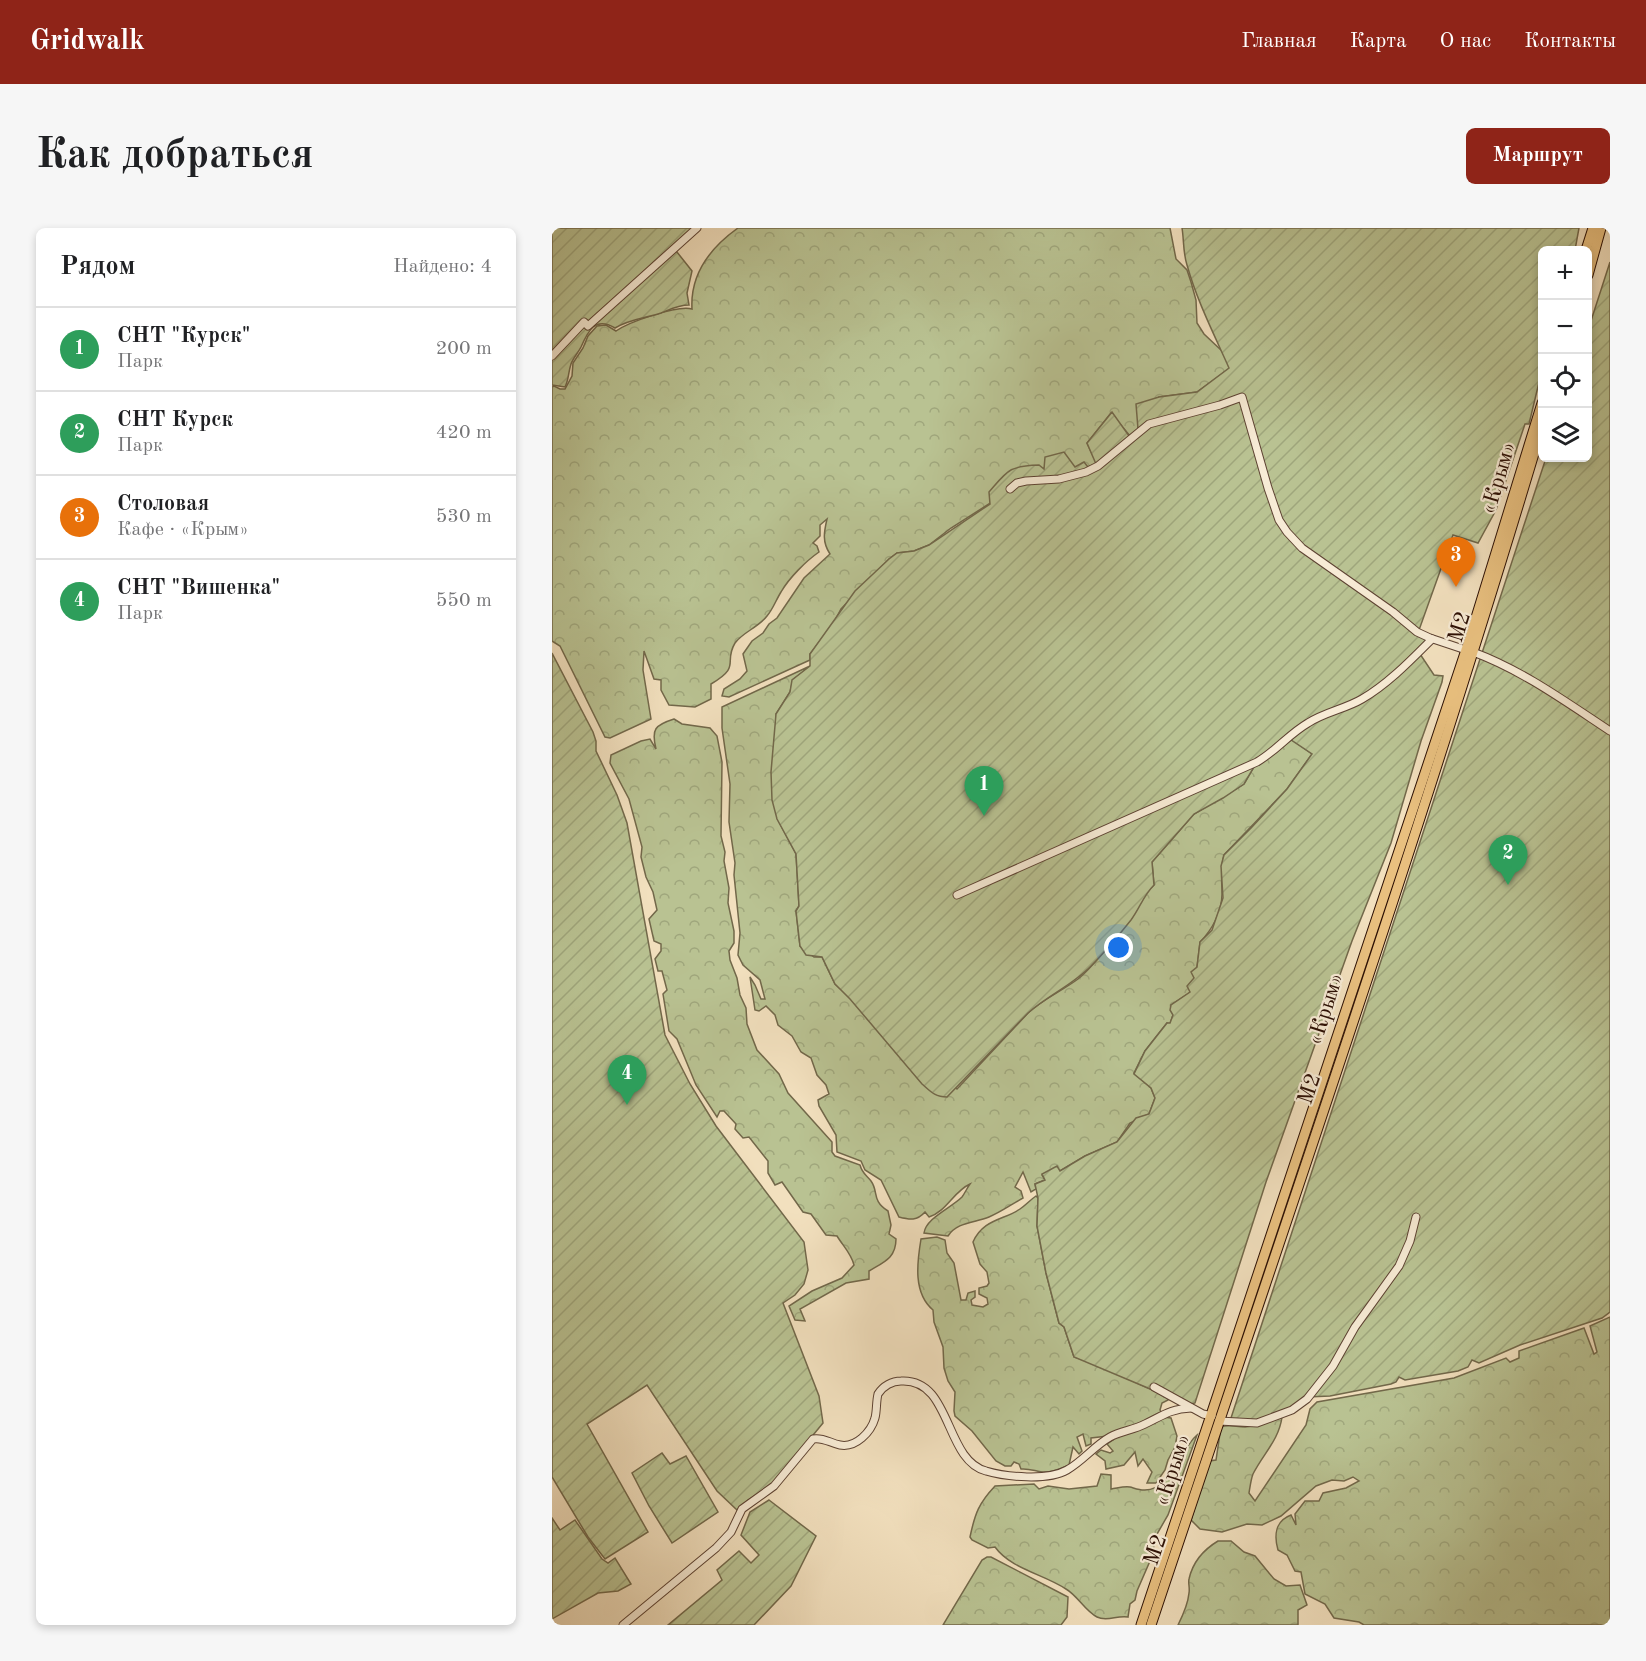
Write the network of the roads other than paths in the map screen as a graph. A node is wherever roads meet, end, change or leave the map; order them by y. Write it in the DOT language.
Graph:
graph roads {
  1 [pos="698,228"];
  2 [pos="1593,228"];
  3 [pos="1601,228"];
  4 [pos="1587,246"];
  5 [pos="1592,258"];
  6 [pos="552,356"];
  7 [pos="1541,408"];
  8 [pos="1538,438"];
  9 [pos="1010,489"];
  10 [pos="1432,639"];
  11 [pos="1469,651"];
  12 [pos="1610,731"];
  13 [pos="957,895"];
  14 [pos="1416,1217"];
  15 [pos="1154,1388"];
  16 [pos="1191,1408"];
  17 [pos="1216,1419"];
  18 [pos="623,1625"];
  19 [pos="1141,1625"];
  20 [pos="1151,1625"];
  1 -- 6 [label="street"];
  2 -- 4 [label="highway"];
  3 -- 5 [label="highway"];
  7 -- 11 [label="highway, «Крым»"];
  8 -- 11 [label="highway, М2"];
  9 -- 10 [label="street"];
  10 -- 11 [label="street"];
  10 -- 13 [label="street"];
  11 -- 12 [label="street"];
  11 -- 17 [label="highway, «Крым»"];
  14 -- 17 [label="street"];
  15 -- 16 [label="street"];
  16 -- 17 [label="street"];
  16 -- 18 [label="street"];
  17 -- 19 [label="highway, «Крым»"];
  17 -- 20 [label="highway, М2"];
}
